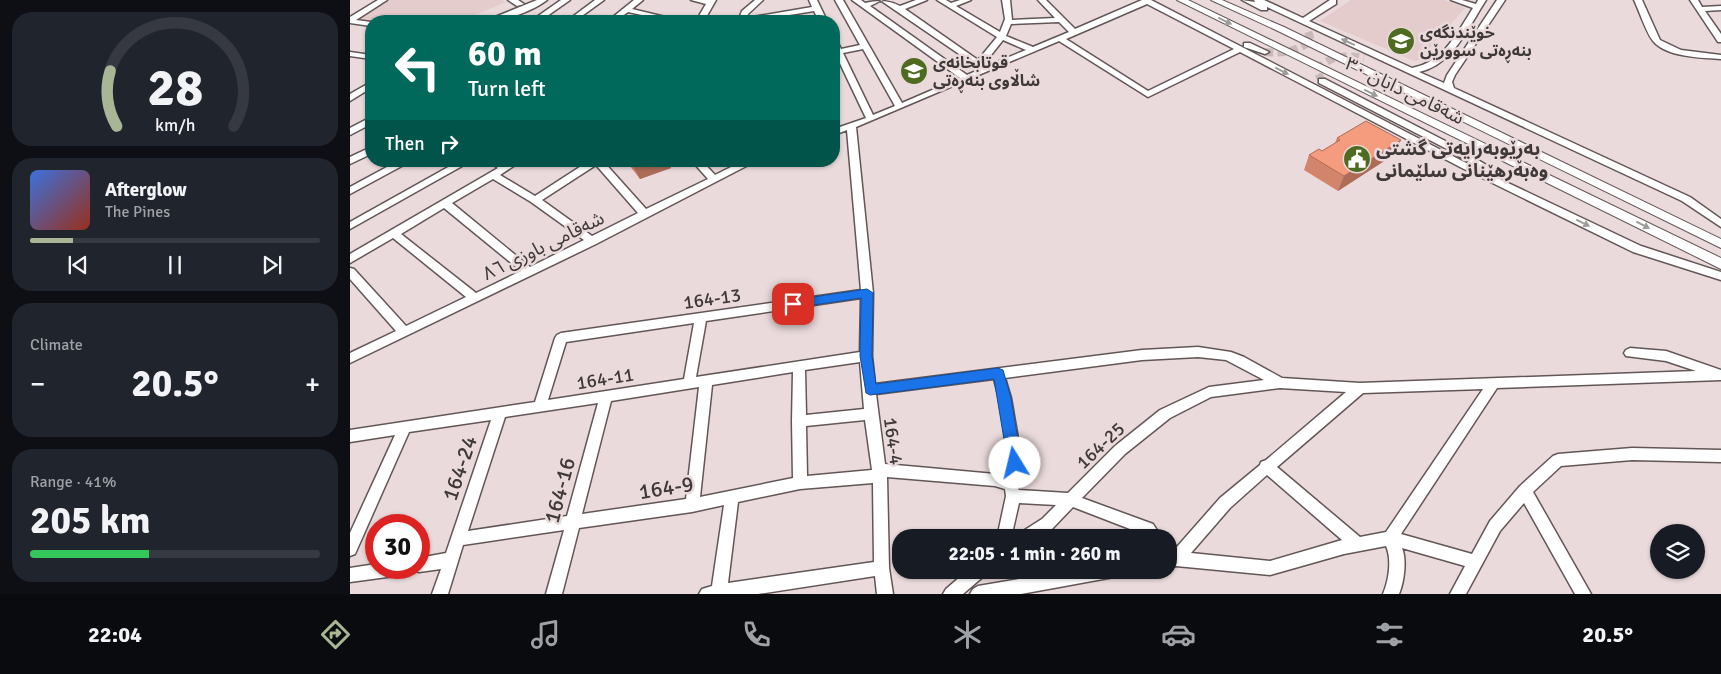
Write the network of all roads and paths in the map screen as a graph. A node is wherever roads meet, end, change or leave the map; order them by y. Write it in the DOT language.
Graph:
graph roads {
  1 [pos="382,0"];
  2 [pos="529,0"];
  3 [pos="543,0"];
  4 [pos="566,0"];
  5 [pos="600,0"];
  6 [pos="639,0"];
  7 [pos="695,0"];
  8 [pos="759,0"];
  9 [pos="813,0"];
  10 [pos="839,0"];
  11 [pos="856,0"];
  12 [pos="879,0"];
  13 [pos="886,0"];
  14 [pos="923,0"];
  15 [pos="941,0"];
  16 [pos="967,0"];
  17 [pos="1007,0"];
  18 [pos="1042,0"];
  19 [pos="1146,0"];
  20 [pos="1158,0"];
  21 [pos="1181,0"];
  22 [pos="1215,0"];
  23 [pos="1246,0"];
  24 [pos="1258,0"];
  25 [pos="1326,0"];
  26 [pos="1455,0"];
  27 [pos="1482,0"];
  28 [pos="1501,0"];
  29 [pos="1638,0"];
  30 [pos="1694,0"];
  31 [pos="711,1"];
  32 [pos="516,2"];
  33 [pos="864,6"];
  34 [pos="950,6"];
  35 [pos="1477,7"];
  36 [pos="817,8"];
  37 [pos="1721,8"];
  38 [pos="899,9"];
  39 [pos="1701,9"];
  40 [pos="627,10"];
  41 [pos="494,15"];
  42 [pos="509,15"];
  43 [pos="543,15"];
  44 [pos="579,15"];
  45 [pos="620,15"];
  46 [pos="650,15"];
  47 [pos="703,15"];
  48 [pos="745,15"];
  49 [pos="792,15"];
  50 [pos="820,15"];
  51 [pos="1060,20"];
  52 [pos="350,21"];
  53 [pos="1304,21"];
  54 [pos="1009,22"];
  55 [pos="365,23"];
  56 [pos="1463,29"];
  57 [pos="1308,31"];
  58 [pos="1074,33"];
  59 [pos="1478,34"];
  60 [pos="1002,37"];
  61 [pos="1061,38"];
  62 [pos="1721,40"];
  63 [pos="865,46"];
  64 [pos="1239,49"];
  65 [pos="1034,50"];
  66 [pos="840,52"];
  67 [pos="1265,52"];
  68 [pos="350,54"];
  69 [pos="365,56"];
  70 [pos="1721,57"];
  71 [pos="1364,58"];
  72 [pos="840,61"];
  73 [pos="982,67"];
  74 [pos="1411,71"];
  75 [pos="966,78"];
  76 [pos="1322,81"];
  77 [pos="365,89"];
  78 [pos="350,90"];
  79 [pos="1451,90"];
  80 [pos="360,92"];
  81 [pos="350,98"];
  82 [pos="899,106"];
  83 [pos="871,119"];
  84 [pos="365,123"];
  85 [pos="851,126"];
  86 [pos="840,130"];
  87 [pos="350,132"];
  88 [pos="365,153"];
  89 [pos="350,161"];
  90 [pos="395,167"];
  91 [pos="455,167"];
  92 [pos="587,167"];
  93 [pos="602,167"];
  94 [pos="702,167"];
  95 [pos="724,167"];
  96 [pos="738,167"];
  97 [pos="505,168"];
  98 [pos="725,173"];
  99 [pos="494,175"];
  100 [pos="1638,177"];
  101 [pos="713,179"];
  102 [pos="350,191"];
  103 [pos="535,200"];
  104 [pos="446,203"];
  105 [pos="1561,212"];
  106 [pos="645,214"];
  107 [pos="1721,224"];
  108 [pos="350,226"];
  109 [pos="393,233"];
  110 [pos="592,241"];
  111 [pos="1721,244"];
  112 [pos="350,258"];
  113 [pos="1721,264"];
  114 [pos="350,272"];
  115 [pos="530,272"];
  116 [pos="1721,276"];
  117 [pos="867,293"];
  118 [pos="476,298"];
  119 [pos="701,317"];
  120 [pos="404,332"];
  121 [pos="1630,353"];
  122 [pos="866,356"];
  123 [pos="350,358"];
  124 [pos="799,367"];
  125 [pos="998,373"];
  126 [pos="1721,374"];
  127 [pos="706,381"];
  128 [pos="689,383"];
  129 [pos="1280,383"];
  130 [pos="1494,383"];
  131 [pos="1360,388"];
  132 [pos="870,390"];
  133 [pos="606,397"];
  134 [pos="540,407"];
  135 [pos="500,413"];
  136 [pos="871,414"];
  137 [pos="798,421"];
  138 [pos="405,427"];
  139 [pos="350,436"];
  140 [pos="1721,456"];
  141 [pos="1266,466"];
  142 [pos="879,473"];
  143 [pos="800,483"];
  144 [pos="1012,490"];
  145 [pos="1525,491"];
  146 [pos="732,498"];
  147 [pos="1071,500"];
  148 [pos="692,505"];
  149 [pos="572,523"];
  150 [pos="1006,529"];
  151 [pos="1038,529"];
  152 [pos="1148,529"];
  153 [pos="1390,538"];
  154 [pos="458,539"];
  155 [pos="1357,544"];
  156 [pos="350,549"];
  157 [pos="1177,551"];
  158 [pos="1177,558"];
  159 [pos="451,560"];
  160 [pos="1476,562"];
  161 [pos="430,563"];
  162 [pos="882,568"];
  163 [pos="365,573"];
  164 [pos="350,575"];
  165 [pos="969,579"];
  166 [pos="1063,579"];
  167 [pos="713,593"];
  168 [pos="440,594"];
  169 [pos="554,594"];
  170 [pos="885,594"];
  171 [pos="951,594"];
  172 [pos="978,594"];
  173 [pos="1391,594"];
  174 [pos="1458,594"];
  175 [pos="1582,594"];
  1 -- 52 [label="street"];
  2 -- 32 [label="street"];
  3 -- 42 [label="street"];
  4 -- 43 [label="street"];
  5 -- 44 [label="street"];
  6 -- 40 [label="street"];
  7 -- 31 [label="street"];
  8 -- 48 [label="street"];
  9 -- 36 [label="street"];
  10 -- 63 [label="street"];
  11 -- 33 [label="street"];
  12 -- 33 [label="street"];
  13 -- 38 [label="street"];
  14 -- 38 [label="street"];
  15 -- 34 [label="street"];
  16 -- 34 [label="street"];
  17 -- 54 [label="street"];
  18 -- 51 [label="street"];
  19 -- 58 [label="street"];
  19 -- 64 [label="street"];
  20 -- 67 [label="street"];
  21 -- 113 [label="main road, شەقامی دابان ٣٠, one-way"];
  22 -- 111 [label="main road, شەقامی دابان ٣٠"];
  23 -- 57 [label="street"];
  24 -- 53 [label="street"];
  25 -- 53 [label="street"];
  26 -- 35 [label="street"];
  27 -- 35 [label="street"];
  28 -- 59 [label="street"];
  29 -- 70 [label="street"];
  30 -- 39 [label="street"];
  31 -- 47 [label="street"];
  32 -- 41 [label="street"];
  33 -- 75 [label="street"];
  34 -- 60 [label="street"];
  35 -- 56 [label="street"];
  36 -- 49 [label="street"];
  36 -- 50 [label="street"];
  37 -- 39 [label="street"];
  38 -- 73 [label="street"];
  39 -- 62 [label="street"];
  40 -- 45 [label="street"];
  40 -- 46 [label="street"];
  51 -- 54 [label="street"];
  51 -- 58 [label="street"];
  52 -- 55 [label="street"];
  74 -- 53 [label="street, one-way"];
  54 -- 60 [label="street"];
  56 -- 59 [label="street"];
  56 -- 74 [label="street"];
  58 -- 61 [label="street"];
  59 -- 79 [label="street"];
  60 -- 65 [label="street"];
  60 -- 73 [label="street"];
  61 -- 64 [label="street"];
  61 -- 65 [label="street"];
  63 -- 66 [label="street"];
  63 -- 82 [label="street"];
  64 -- 105 [label="street, one-way"];
  65 -- 73 [label="street"];
  68 -- 69 [label="street"];
  71 -- 100 [label="street"];
  72 -- 83 [label="street"];
  73 -- 75 [label="street"];
  74 -- 79 [label="street"];
  75 -- 82 [label="street"];
  76 -- 105 [label="street"];
  77 -- 80 [label="street"];
  78 -- 80 [label="street"];
  79 -- 100 [label="street"];
  80 -- 81 [label="street"];
  82 -- 83 [label="street"];
  83 -- 85 [label="street"];
  84 -- 87 [label="street"];
  85 -- 86 [label="street"];
  85 -- 117 [label="street, 164-4"];
  88 -- 89 [label="street"];
  90 -- 102 [label="street"];
  91 -- 108 [label="street"];
  92 -- 103 [label="street"];
  93 -- 106 [label="street"];
  94 -- 101 [label="street"];
  95 -- 98 [label="street"];
  96 -- 98 [label="street, شەقامی باوزی ٨٦"];
  97 -- 99 [label="street"];
  98 -- 101 [label="street, شەقامی باوزی ٨٦"];
  99 -- 103 [label="street"];
  99 -- 104 [label="street"];
  100 -- 107 [label="street"];
  101 -- 106 [label="street, شەقامی باوزی ٨٦"];
  103 -- 110 [label="street"];
  104 -- 109 [label="street"];
  104 -- 115 [label="street"];
  105 -- 116 [label="street, one-way"];
  106 -- 110 [label="street, شەقامی باوزی ٨٦"];
  109 -- 112 [label="street"];
  109 -- 118 [label="street"];
  110 -- 115 [label="street, شەقامی باوزی ٨٦"];
  114 -- 120 [label="street"];
  115 -- 118 [label="street, شەقامی باوزی ٨٦"];
  117 -- 119 [label="street, 164-13"];
  117 -- 122 [label="street, 164-4"];
  118 -- 120 [label="street, شەقامی باوزی ٨٦"];
  119 -- 128 [label="street"];
  119 -- 134 [label="street, 164-13"];
  120 -- 123 [label="street, شەقامی باوزی ٨٦"];
  121 -- 126 [label="street"];
  122 -- 124 [label="street, 164-11"];
  122 -- 132 [label="street, 164-4"];
  124 -- 127 [label="street, 164-11"];
  124 -- 137 [label="street"];
  125 -- 129 [label="street"];
  125 -- 132 [label="street"];
  125 -- 144 [label="street"];
  126 -- 130 [label="street, 164-25"];
  127 -- 128 [label="street, 164-11"];
  127 -- 148 [label="street"];
  128 -- 133 [label="street, 164-11"];
  129 -- 131 [label="street, 164-25"];
  129 -- 147 [label="street, 164-25"];
  130 -- 131 [label="street, 164-25"];
  130 -- 153 [label="street"];
  131 -- 141 [label="street"];
  132 -- 136 [label="street, 164-4"];
  133 -- 134 [label="street, 164-11"];
  133 -- 149 [label="street, 164-16"];
  134 -- 135 [label="street, 164-11"];
  135 -- 138 [label="street, 164-11"];
  135 -- 154 [label="street, 164-24"];
  136 -- 137 [label="street"];
  136 -- 142 [label="street, 164-4"];
  137 -- 143 [label="street"];
  138 -- 139 [label="street, 164-11"];
  138 -- 156 [label="street"];
  140 -- 145 [label="street"];
  141 -- 155 [label="street"];
  141 -- 157 [label="street"];
  142 -- 143 [label="street, 164-9"];
  142 -- 144 [label="street, 164-9"];
  142 -- 162 [label="street, 164-4"];
  143 -- 146 [label="street, 164-9"];
  144 -- 147 [label="street, 164-9"];
  144 -- 150 [label="street"];
  145 -- 160 [label="street"];
  145 -- 175 [label="street"];
  146 -- 148 [label="street, 164-9"];
  146 -- 167 [label="street"];
  147 -- 151 [label="street, 164-25"];
  147 -- 152 [label="street, 164-9"];
  148 -- 149 [label="street, 164-9"];
  149 -- 154 [label="street, 164-9"];
  149 -- 169 [label="street, 164-16"];
  153 -- 155 [label="street"];
  153 -- 160 [label="street"];
  153 -- 173 [label="street"];
  154 -- 159 [label="street, 164-24"];
  155 -- 158 [label="street"];
  159 -- 161 [label="street"];
  159 -- 168 [label="street, 164-24"];
  160 -- 174 [label="street"];
  162 -- 167 [label="street"];
  162 -- 170 [label="street, 164-4"];
  163 -- 164 [label="street"];
  165 -- 171 [label="street"];
  166 -- 172 [label="street"];
}
